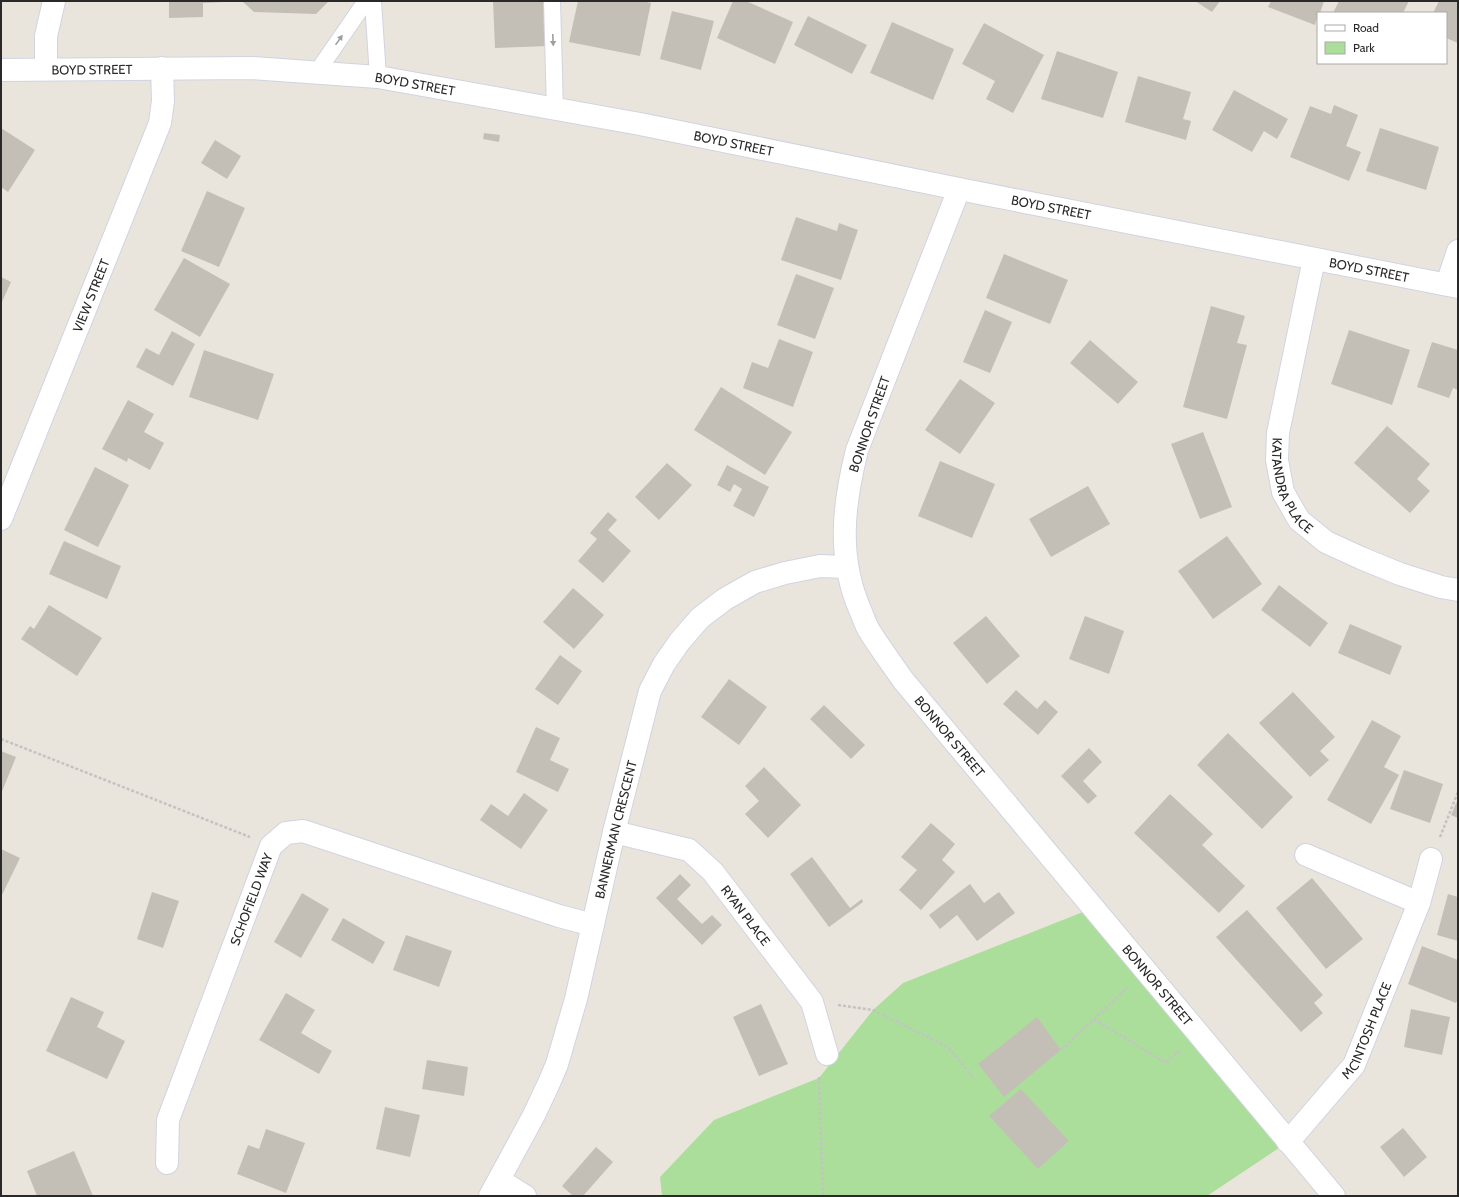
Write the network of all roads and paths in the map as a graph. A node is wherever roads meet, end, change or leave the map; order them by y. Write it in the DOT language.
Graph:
graph roads {
  1 [pos="54,1"];
  2 [pos="366,1"];
  3 [pos="373,1"];
  4 [pos="552,1"];
  5 [pos="162,68"];
  6 [pos="46,69"];
  7 [pos="1,70"];
  8 [pos="317,72"];
  9 [pos="378,77"];
  10 [pos="556,110"];
  11 [pos="959,189"];
  12 [pos="1458,251"];
  13 [pos="1314,259"];
  14 [pos="1452,285"];
  15 [pos="5,496"];
  16 [pos="1,520"];
  17 [pos="846,566"];
  18 [pos="1458,590"];
  19 [pos="1,739"];
  20 [pos="1458,792"];
  21 [pos="614,832"];
  22 [pos="271,846"];
  23 [pos="1306,855"];
  24 [pos="1431,859"];
  25 [pos="1419,903"];
  26 [pos="592,925"];
  27 [pos="1146,970"];
  28 [pos="812,1002"];
  29 [pos="1094,1019"];
  30 [pos="1198,1033"];
  31 [pos="1061,1050"];
  32 [pos="827,1054"];
  33 [pos="974,1078"];
  34 [pos="1288,1142"];
  35 [pos="167,1163"];
  36 [pos="494,1188"];
  37 [pos="525,1196"];
  38 [pos="823,1196"];
  39 [pos="1334,1196"];
  1 -- 6 [label="street"];
  8 -- 2 [label="lane, one-way"];
  3 -- 9 [label="lane"];
  4 -- 10 [label="lane, one-way"];
  5 -- 6 [label="street, BOYD STREET"];
  5 -- 8 [label="street, BOYD STREET"];
  5 -- 15 [label="street, VIEW STREET"];
  6 -- 7 [label="street, BOYD STREET"];
  8 -- 9 [label="street, BOYD STREET"];
  9 -- 10 [label="street, BOYD STREET"];
  10 -- 11 [label="street, BOYD STREET"];
  11 -- 13 [label="street, BOYD STREET"];
  11 -- 17 [label="street, BONNOR STREET"];
  12 -- 14 [label="street"];
  13 -- 14 [label="street, BOYD STREET"];
  13 -- 18 [label="street, KATANDRA PLACE"];
  15 -- 16 [label="street, VIEW STREET"];
  17 -- 21 [label="street, BANNERMAN CRESCENT"];
  17 -- 27 [label="street, BONNOR STREET"];
  19 -- 22 [label="path"];
  20 -- 24 [label="path"];
  21 -- 26 [label="street, BANNERMAN CRESCENT"];
  21 -- 28 [label="street, RYAN PLACE"];
  22 -- 26 [label="street, SCHOFIELD WAY"];
  22 -- 35 [label="street, SCHOFIELD WAY"];
  23 -- 25 [label="street"];
  24 -- 25 [label="street, MCINTOSH PLACE"];
  25 -- 34 [label="street, MCINTOSH PLACE"];
  26 -- 36 [label="street, BANNERMAN CRESCENT"];
  27 -- 29 [label="path"];
  27 -- 30 [label="street, BONNOR STREET"];
  28 -- 32 [label="street, RYAN PLACE"];
  28 -- 33 [label="path"];
  29 -- 30 [label="path"];
  29 -- 31 [label="path"];
  30 -- 34 [label="street, BONNOR STREET"];
  32 -- 38 [label="path"];
  34 -- 39 [label="street, BONNOR STREET"];
  36 -- 37 [label="street"];
}
